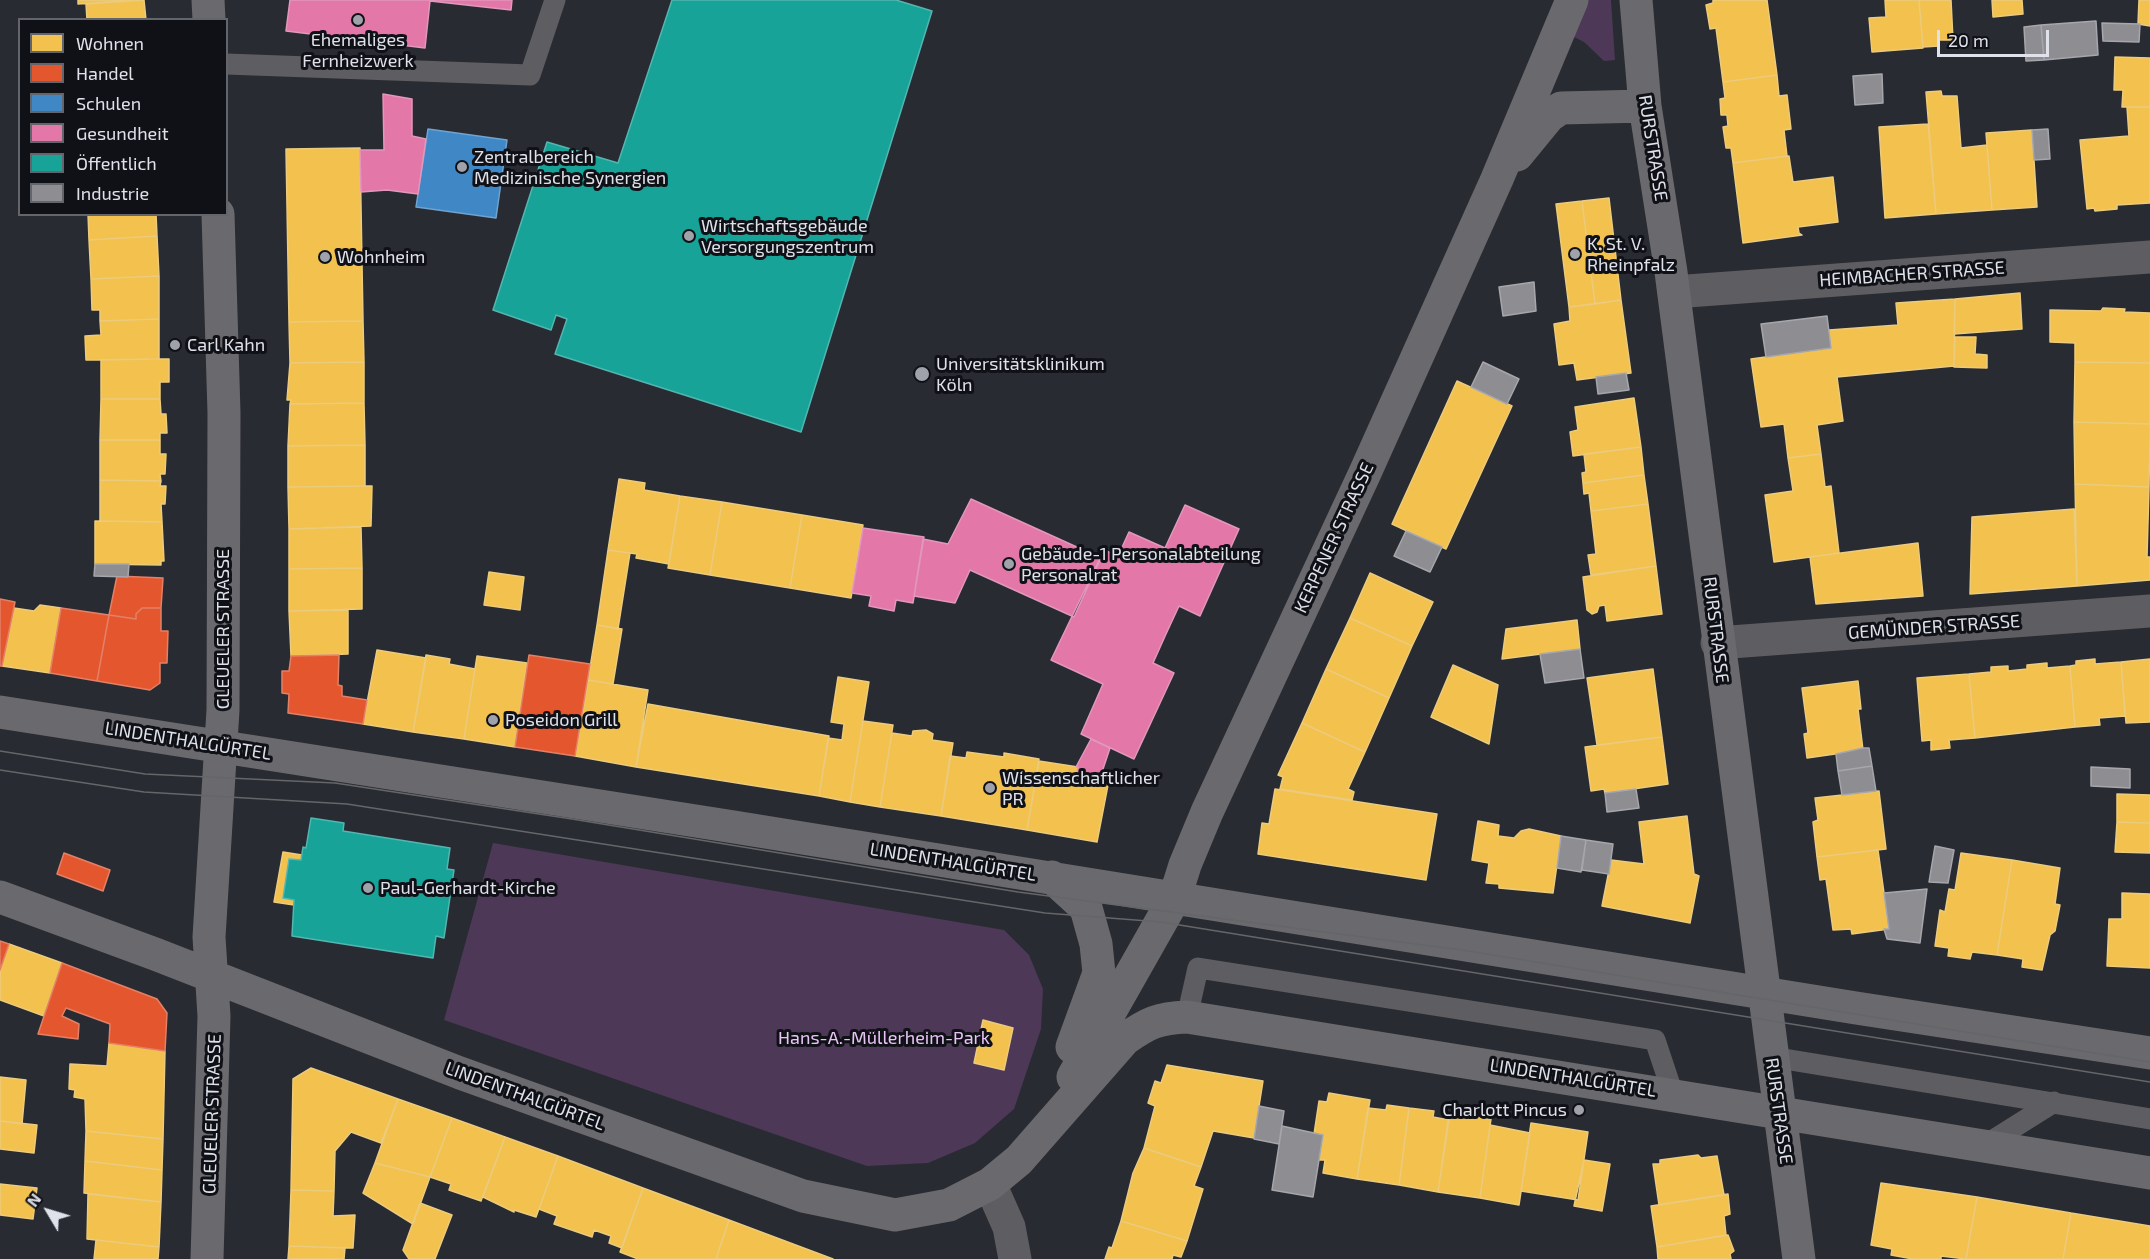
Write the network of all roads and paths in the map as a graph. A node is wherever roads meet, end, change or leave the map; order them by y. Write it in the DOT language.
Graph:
graph roads {
  1 [pos="208,0"];
  2 [pos="555,0"];
  3 [pos="1572,0"];
  4 [pos="1636,0"];
  5 [pos="209,18"];
  6 [pos="228,64"];
  7 [pos="1645,106"];
  8 [pos="1497,179"];
  9 [pos="218,216"];
  10 [pos="2150,257"];
  11 [pos="1674,292"];
  12 [pos="2150,611"];
  13 [pos="1717,643"];
  14 [pos="0,712"];
  15 [pos="220,745"];
  16 [pos="1052,877"];
  17 [pos="0,897"];
  18 [pos="1175,897"];
  19 [pos="212,976"];
  20 [pos="1765,994"];
  21 [pos="1187,1017"];
  22 [pos="2150,1053"];
  23 [pos="1772,1057"];
  24 [pos="1673,1094"];
  25 [pos="2054,1102"];
  26 [pos="1780,1115"];
  27 [pos="2150,1119"];
  28 [pos="1041,1134"];
  29 [pos="1984,1146"];
  30 [pos="2150,1173"];
  31 [pos="990,1184"];
  32 [pos="207,1259"];
  33 [pos="1015,1259"];
  34 [pos="1799,1259"];
  1 -- 5 [label="main road"];
  2 -- 6 [label="lane"];
  3 -- 8 [label="main road, KERPENER STRASSE"];
  4 -- 7 [label="main road, RURSTRASSE"];
  7 -- 8 [label="main road, KERPENER STRASSE"];
  7 -- 11 [label="main road, RURSTRASSE"];
  8 -- 18 [label="main road, KERPENER STRASSE"];
  9 -- 15 [label="main road, GLEUELER STRASSE"];
  10 -- 11 [label="street, HEIMBACHER STRASSE"];
  11 -- 13 [label="main road, RURSTRASSE"];
  12 -- 13 [label="street, GEMÜNDER STRASSE"];
  13 -- 20 [label="main road, RURSTRASSE"];
  14 -- 15 [label="main road, LINDENTHALGÜRTEL"];
  15 -- 16 [label="main road, LINDENTHALGÜRTEL"];
  15 -- 19 [label="main road, GLEUELER STRASSE"];
  16 -- 18 [label="main road, LINDENTHALGÜRTEL"];
  16 -- 28 [label="main road, LINDENTHALGÜRTEL"];
  17 -- 19 [label="main road, LINDENTHALGÜRTEL"];
  18 -- 20 [label="main road, LINDENTHALGÜRTEL"];
  18 -- 28 [label="main road, LINDENTHALGÜRTEL"];
  19 -- 31 [label="main road, LINDENTHALGÜRTEL"];
  19 -- 32 [label="main road, GLEUELER STRASSE"];
  20 -- 22 [label="main road, LINDENTHALGÜRTEL"];
  20 -- 23 [label="main road, RURSTRASSE"];
  21 -- 24 [label="main road, LINDENTHALGÜRTEL"];
  21 -- 24 [label="lane"];
  21 -- 28 [label="main road, LINDENTHALGÜRTEL"];
  23 -- 25 [label="lane"];
  23 -- 26 [label="main road, RURSTRASSE"];
  24 -- 26 [label="main road, LINDENTHALGÜRTEL"];
  25 -- 27 [label="lane"];
  25 -- 29 [label="lane"];
  26 -- 29 [label="main road, LINDENTHALGÜRTEL"];
  26 -- 34 [label="main road, RURSTRASSE"];
  28 -- 31 [label="main road, LINDENTHALGÜRTEL"];
  29 -- 30 [label="main road, LINDENTHALGÜRTEL"];
  31 -- 33 [label="street"];
}
